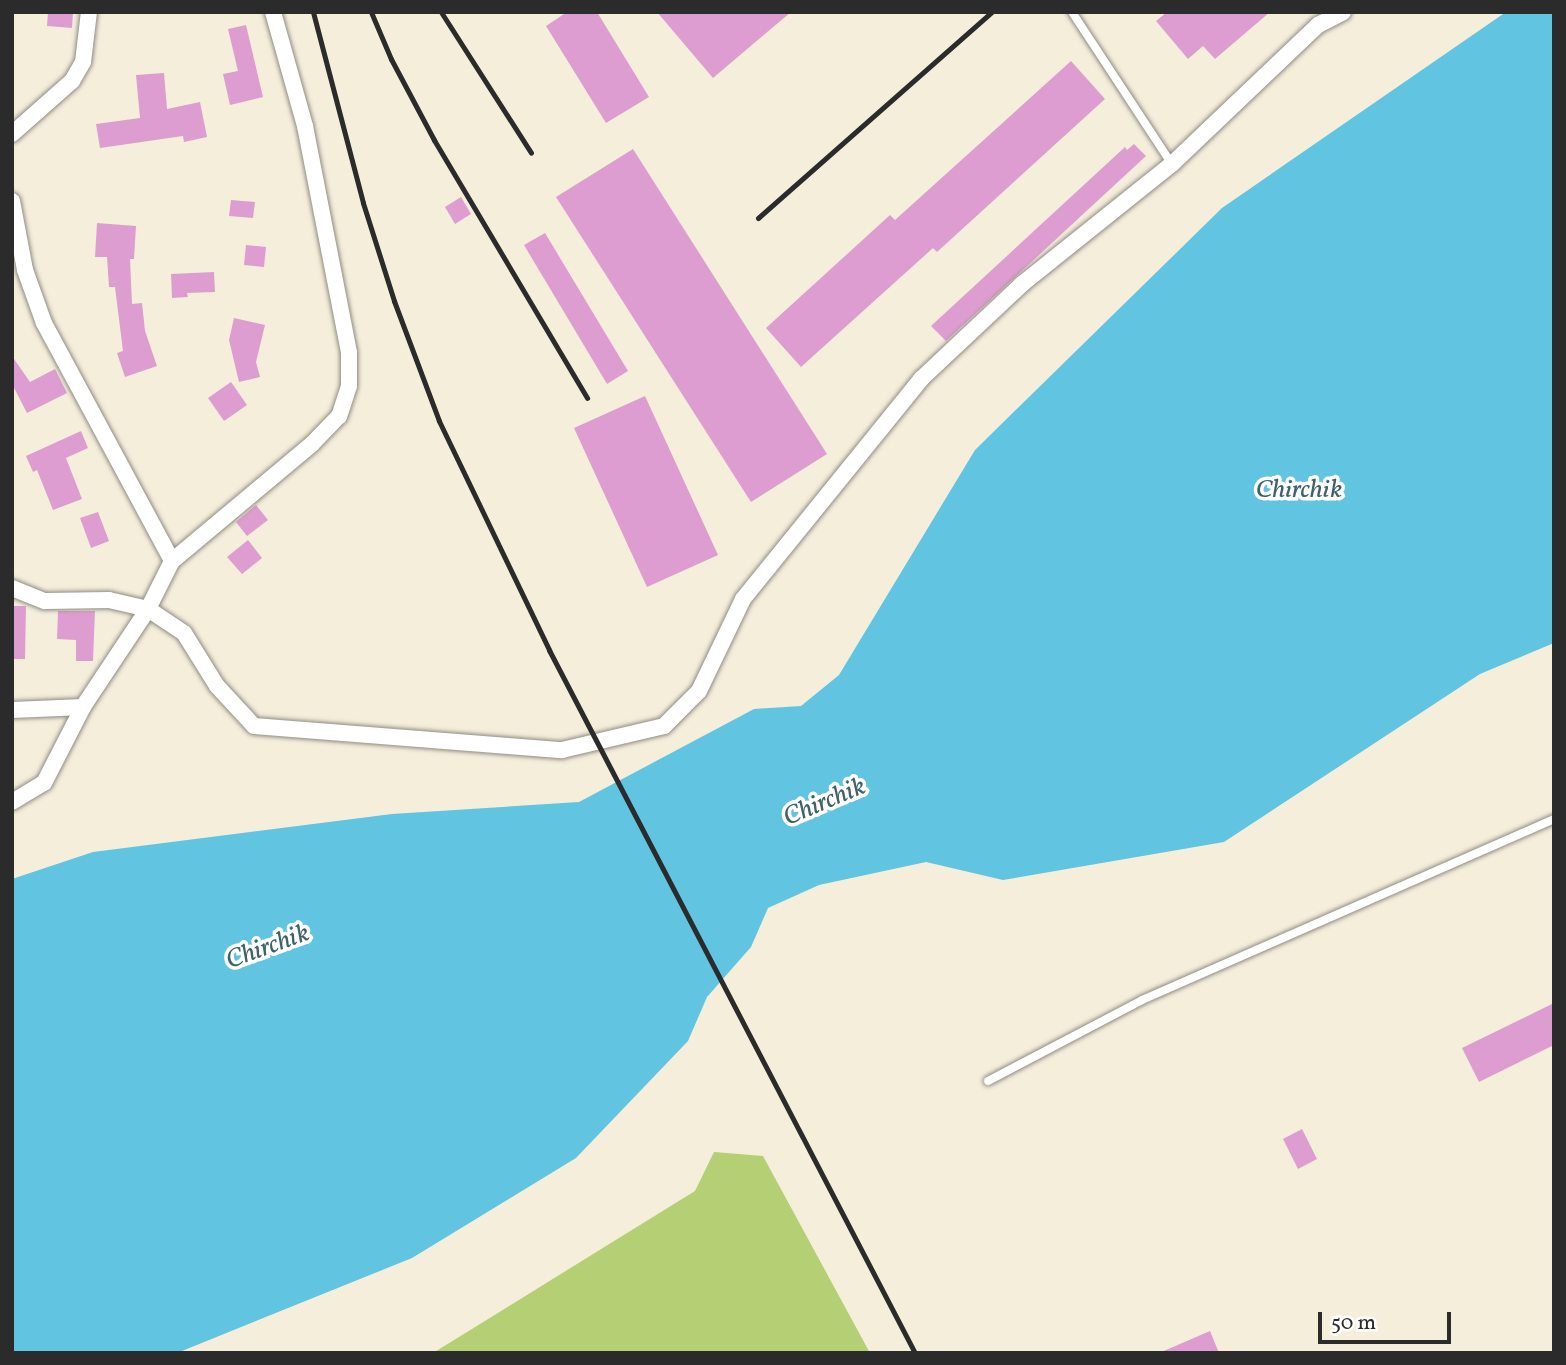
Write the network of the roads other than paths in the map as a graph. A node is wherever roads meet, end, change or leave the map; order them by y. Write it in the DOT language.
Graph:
graph roads {
  1 [pos="89,12"];
  2 [pos="273,12"];
  3 [pos="1072,12"];
  4 [pos="1342,12"];
  5 [pos="12,134"];
  6 [pos="1172,164"];
  7 [pos="12,201"];
  8 [pos="172,561"];
  9 [pos="12,588"];
  10 [pos="148,608"];
  11 [pos="83,707"];
  12 [pos="12,710"];
  13 [pos="12,802"];
  14 [pos="1554,819"];
  15 [pos="988,1081"];
  1 -- 5 [label="street"];
  2 -- 8 [label="street"];
  3 -- 6 [label="lane"];
  4 -- 6 [label="street"];
  6 -- 10 [label="street"];
  7 -- 8 [label="street"];
  8 -- 10 [label="street"];
  9 -- 10 [label="street"];
  10 -- 11 [label="street"];
  11 -- 12 [label="street"];
  11 -- 13 [label="street"];
  14 -- 15 [label="lane"];
}
